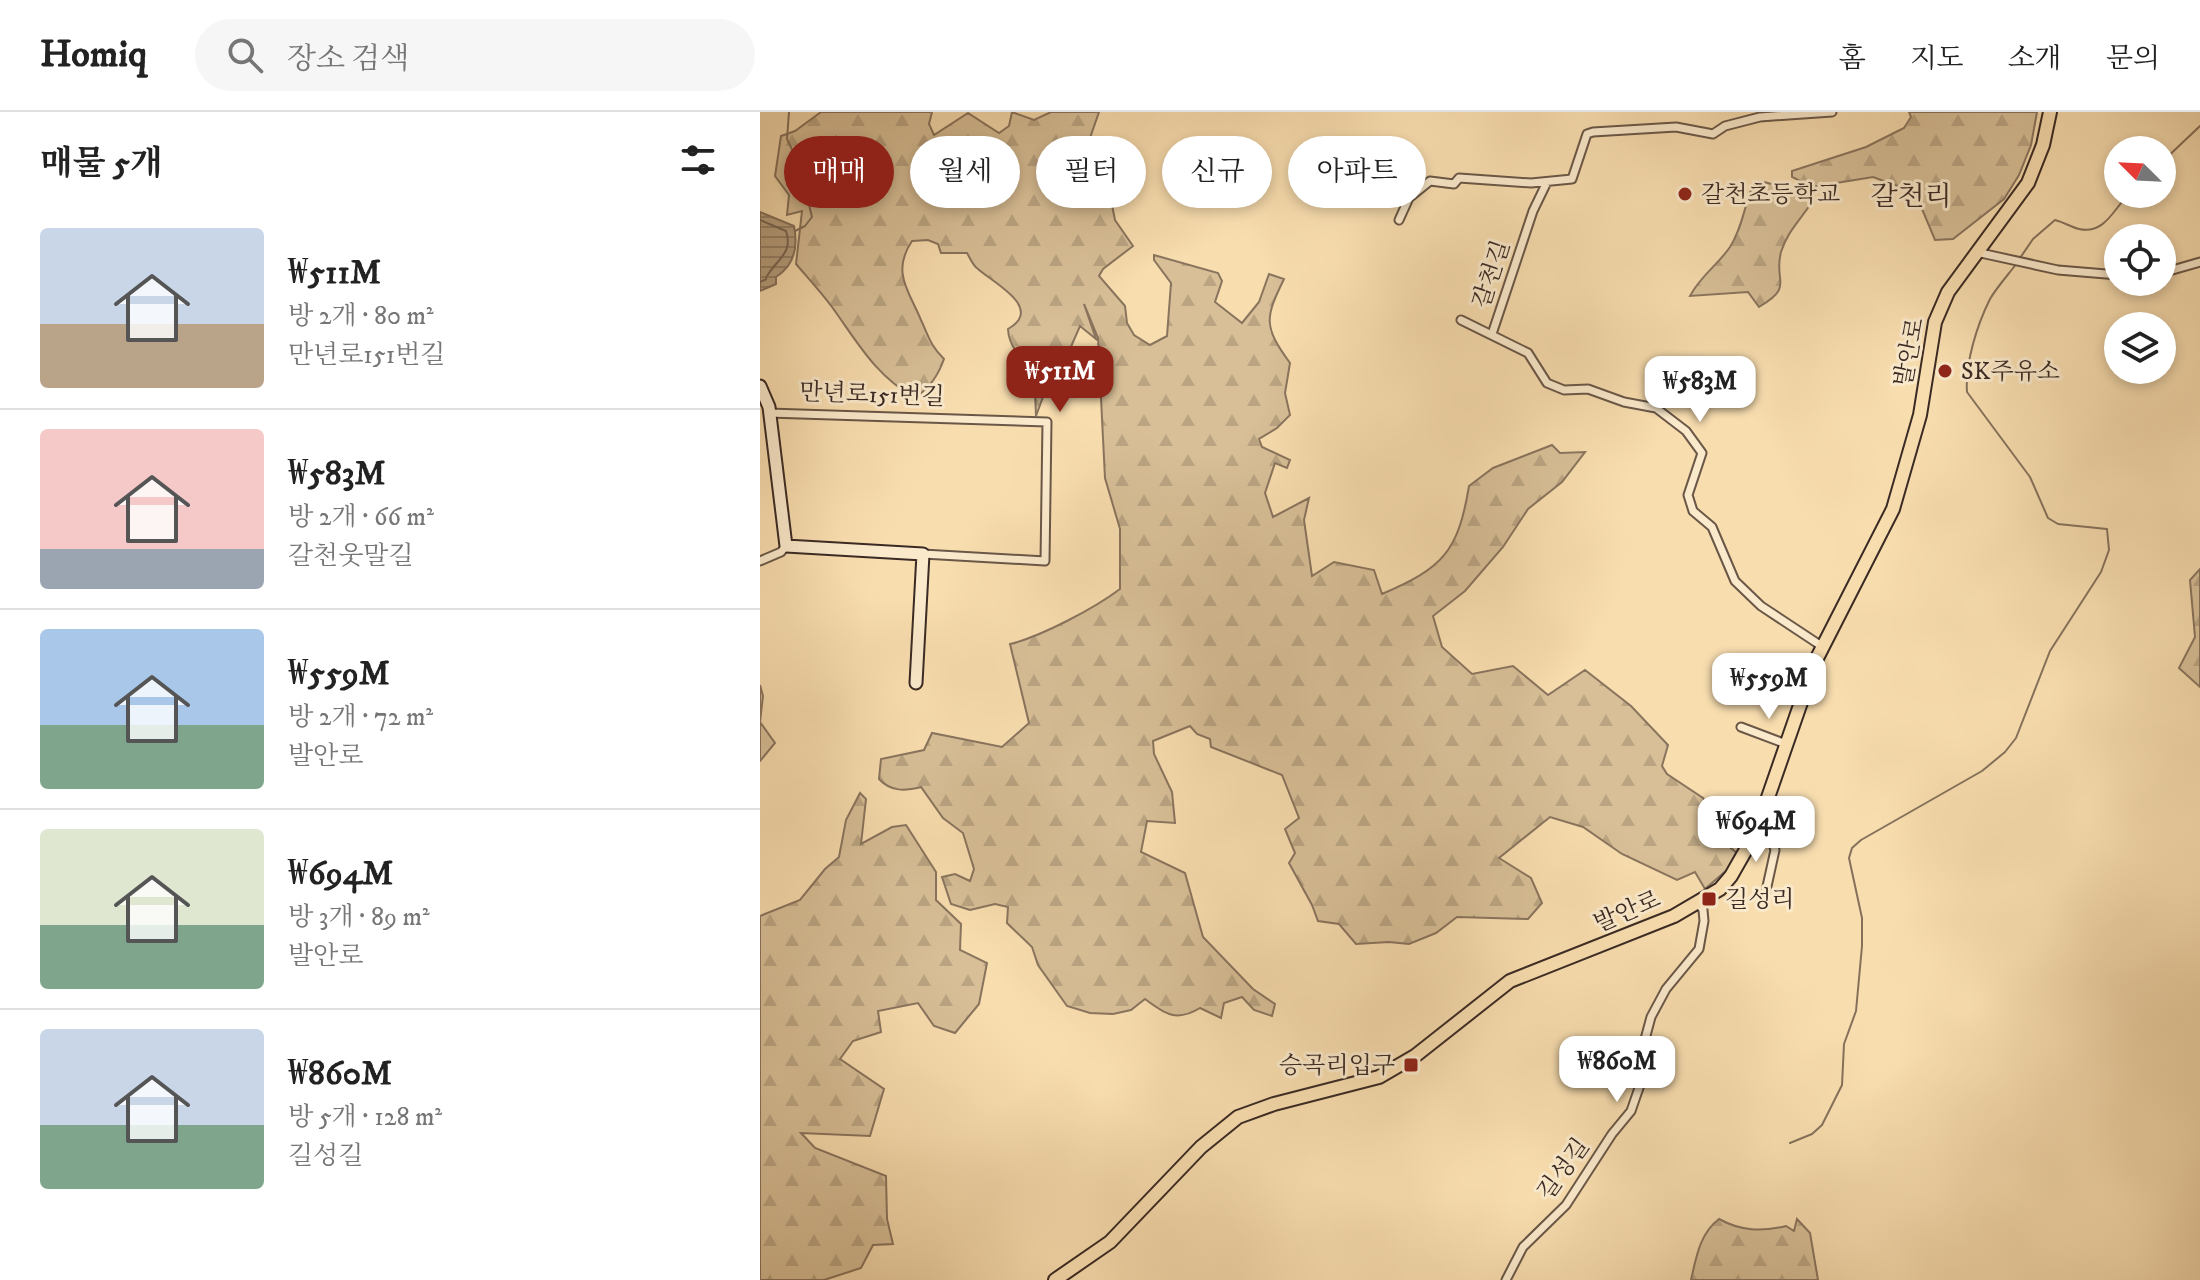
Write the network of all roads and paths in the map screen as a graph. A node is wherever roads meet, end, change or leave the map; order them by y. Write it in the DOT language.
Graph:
graph roads {
  1 [pos="1832,112"];
  2 [pos="2050,112"];
  3 [pos="1547,182"];
  4 [pos="1399,220"];
  5 [pos="1976,252"];
  6 [pos="2200,262"];
  7 [pos="2176,269"];
  8 [pos="2104,274"];
  9 [pos="1461,320"];
  10 [pos="1492,334"];
  11 [pos="760,386"];
  12 [pos="769,413"];
  13 [pos="786,546"];
  14 [pos="923,554"];
  15 [pos="760,561"];
  16 [pos="1823,647"];
  17 [pos="916,683"];
  18 [pos="1741,727"];
  19 [pos="1786,744"];
  20 [pos="1770,835"];
  21 [pos="1766,891"];
  22 [pos="1697,902"];
  23 [pos="1055,1280"];
  24 [pos="1506,1280"];
  1 -- 3 [label="street"];
  2 -- 5 [label="main road, 발안로"];
  3 -- 4 [label="street"];
  3 -- 10 [label="street, 갈천길"];
  5 -- 8 [label="street"];
  5 -- 16 [label="main road, 발안로"];
  6 -- 7 [label="street"];
  9 -- 10 [label="street"];
  10 -- 16 [label="street"];
  11 -- 12 [label="street, 만년로151번길"];
  12 -- 13 [label="street, 만년로151번길"];
  12 -- 14 [label="street, 만년로151번길"];
  13 -- 14 [label="street, 만년로151번길"];
  13 -- 15 [label="street"];
  14 -- 17 [label="street"];
  16 -- 19 [label="main road, 발안로"];
  18 -- 19 [label="street"];
  19 -- 22 [label="main road, 발안로"];
  20 -- 21 [label="street"];
  22 -- 23 [label="main road, 발안로"];
  22 -- 24 [label="street, 길성길"];
}
